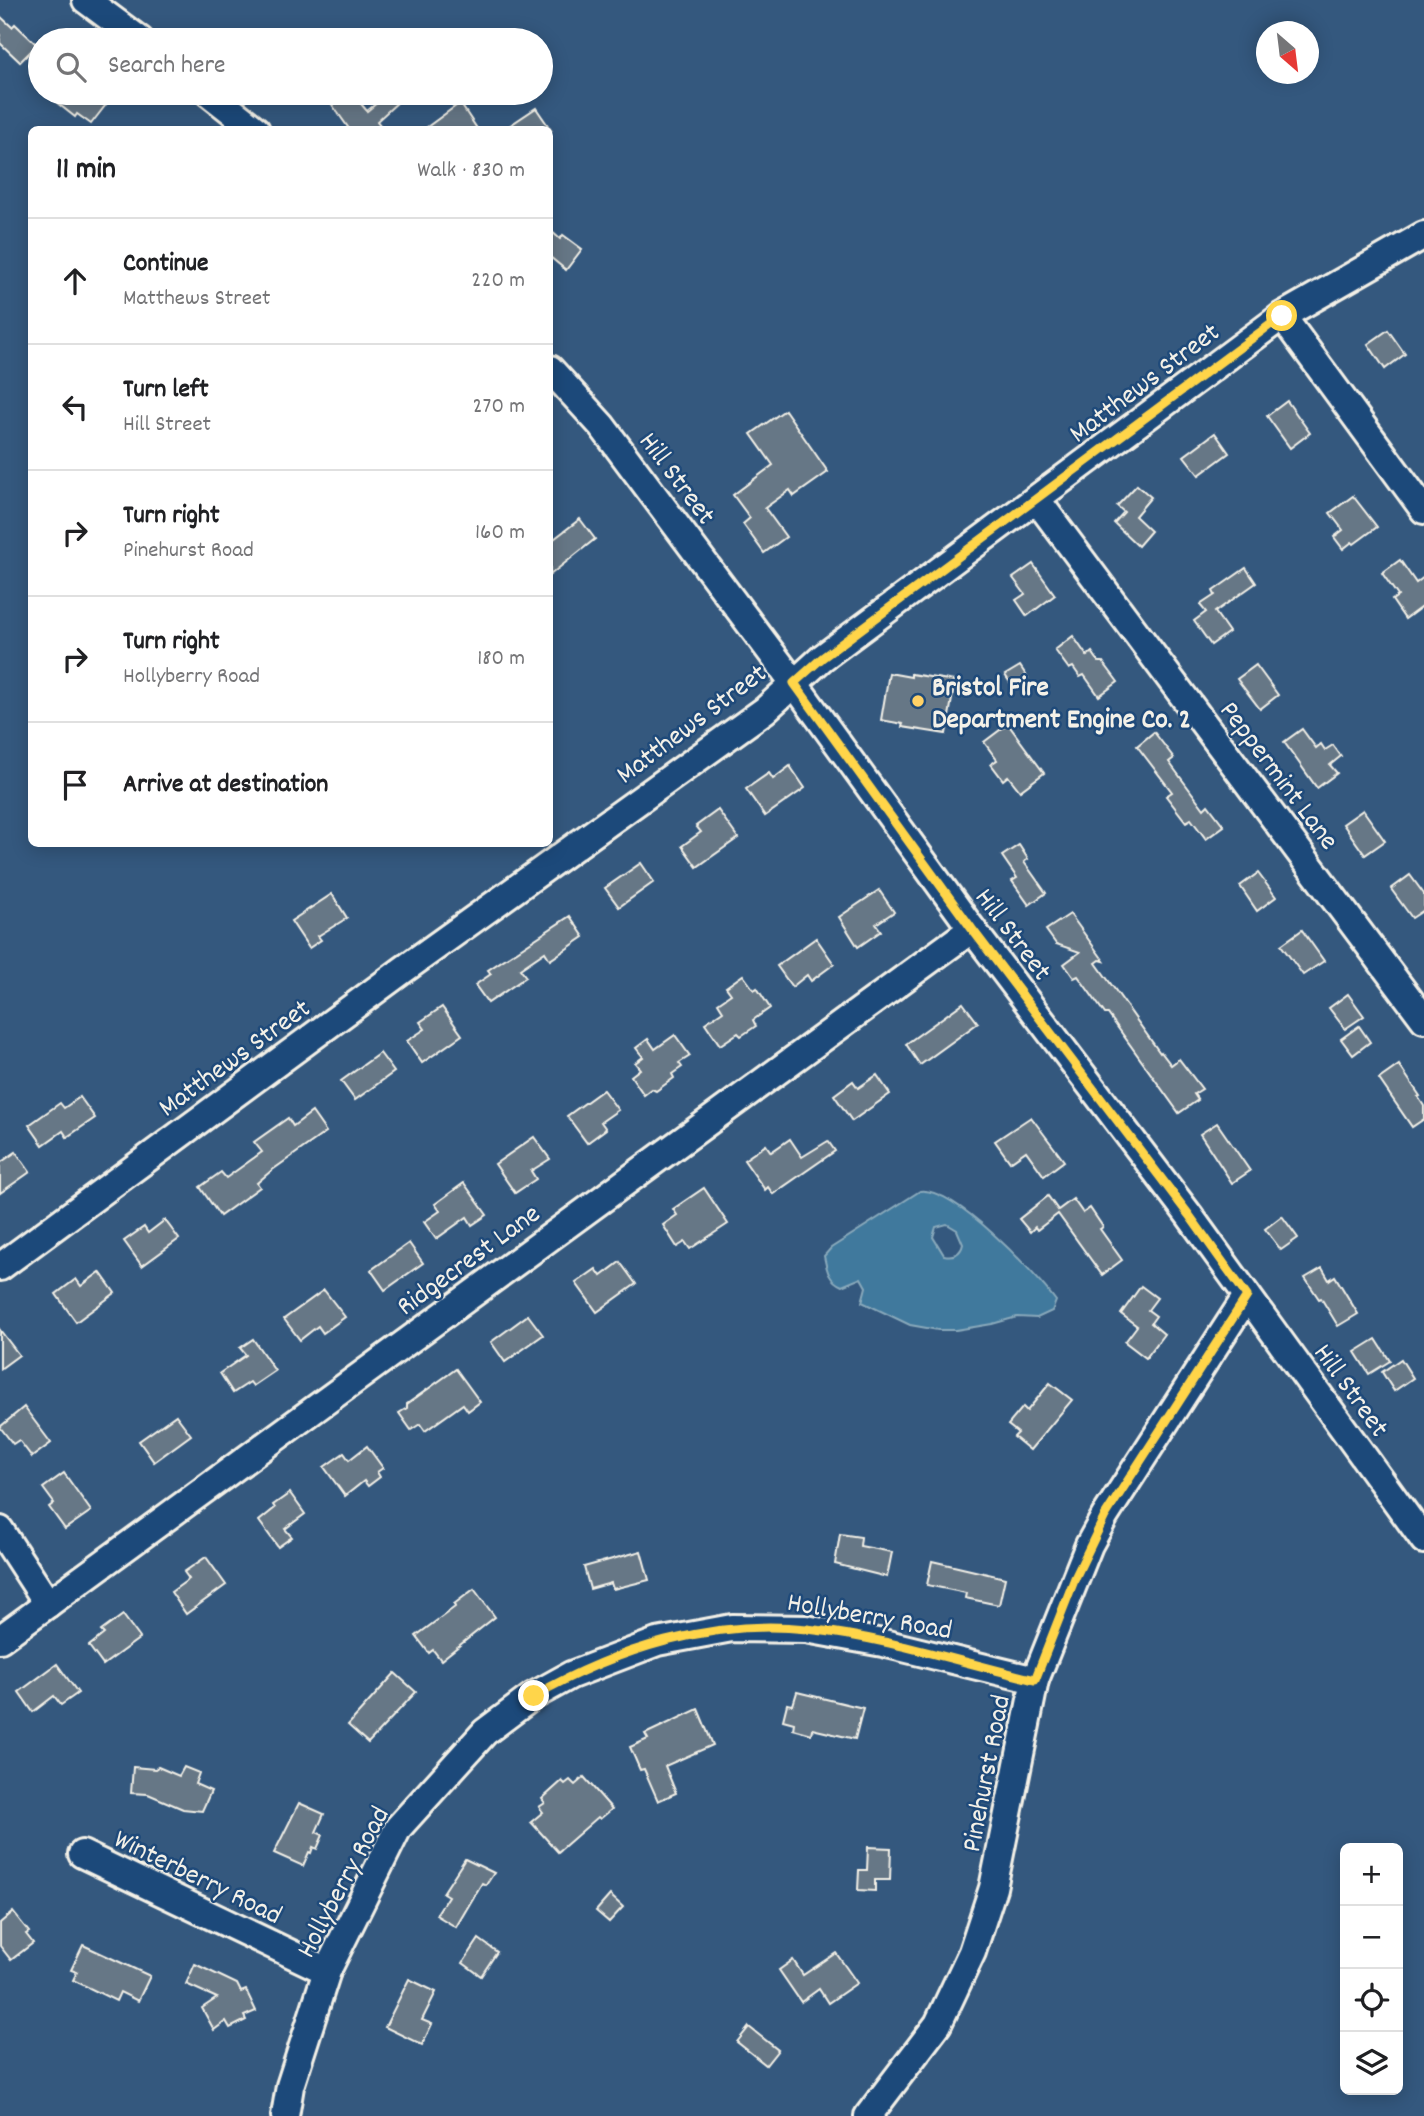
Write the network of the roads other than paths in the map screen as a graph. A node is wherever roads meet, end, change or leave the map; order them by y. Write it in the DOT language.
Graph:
graph roads {
  1 [pos="86,0"];
  2 [pos="124,28"];
  3 [pos="224,105"];
  4 [pos="251,126"];
  5 [pos="1424,235"];
  6 [pos="1282,316"];
  7 [pos="553,372"];
  8 [pos="1037,500"];
  9 [pos="1424,510"];
  10 [pos="794,683"];
  11 [pos="972,929"];
  12 [pos="1424,1019"];
  13 [pos="0,1267"];
  14 [pos="1247,1296"];
  15 [pos="0,1530"];
  16 [pos="1424,1540"];
  17 [pos="48,1604"];
  18 [pos="0,1639"];
  19 [pos="1035,1680"];
  20 [pos="82,1854"];
  21 [pos="327,1970"];
  22 [pos="285,2116"];
  23 [pos="868,2116"];
  1 -- 2 [label="street"];
  3 -- 4 [label="street"];
  5 -- 6 [label="street, Matthews Street"];
  6 -- 8 [label="street, Matthews Street"];
  6 -- 9 [label="street"];
  7 -- 10 [label="street, Hill Street"];
  8 -- 10 [label="street, Matthews Street"];
  8 -- 12 [label="street, Peppermint Lane"];
  10 -- 11 [label="street, Hill Street"];
  10 -- 13 [label="street, Matthews Street"];
  11 -- 14 [label="street, Hill Street"];
  11 -- 17 [label="street, Ridgecrest Lane"];
  14 -- 16 [label="street, Hill Street"];
  14 -- 19 [label="street, Pinehurst Road"];
  15 -- 17 [label="street"];
  17 -- 18 [label="street, Ridgecrest Lane"];
  19 -- 21 [label="street, Hollyberry Road"];
  19 -- 23 [label="street, Pinehurst Road"];
  20 -- 21 [label="street, Winterberry Road"];
  21 -- 22 [label="street, Hollyberry Road"];
}
